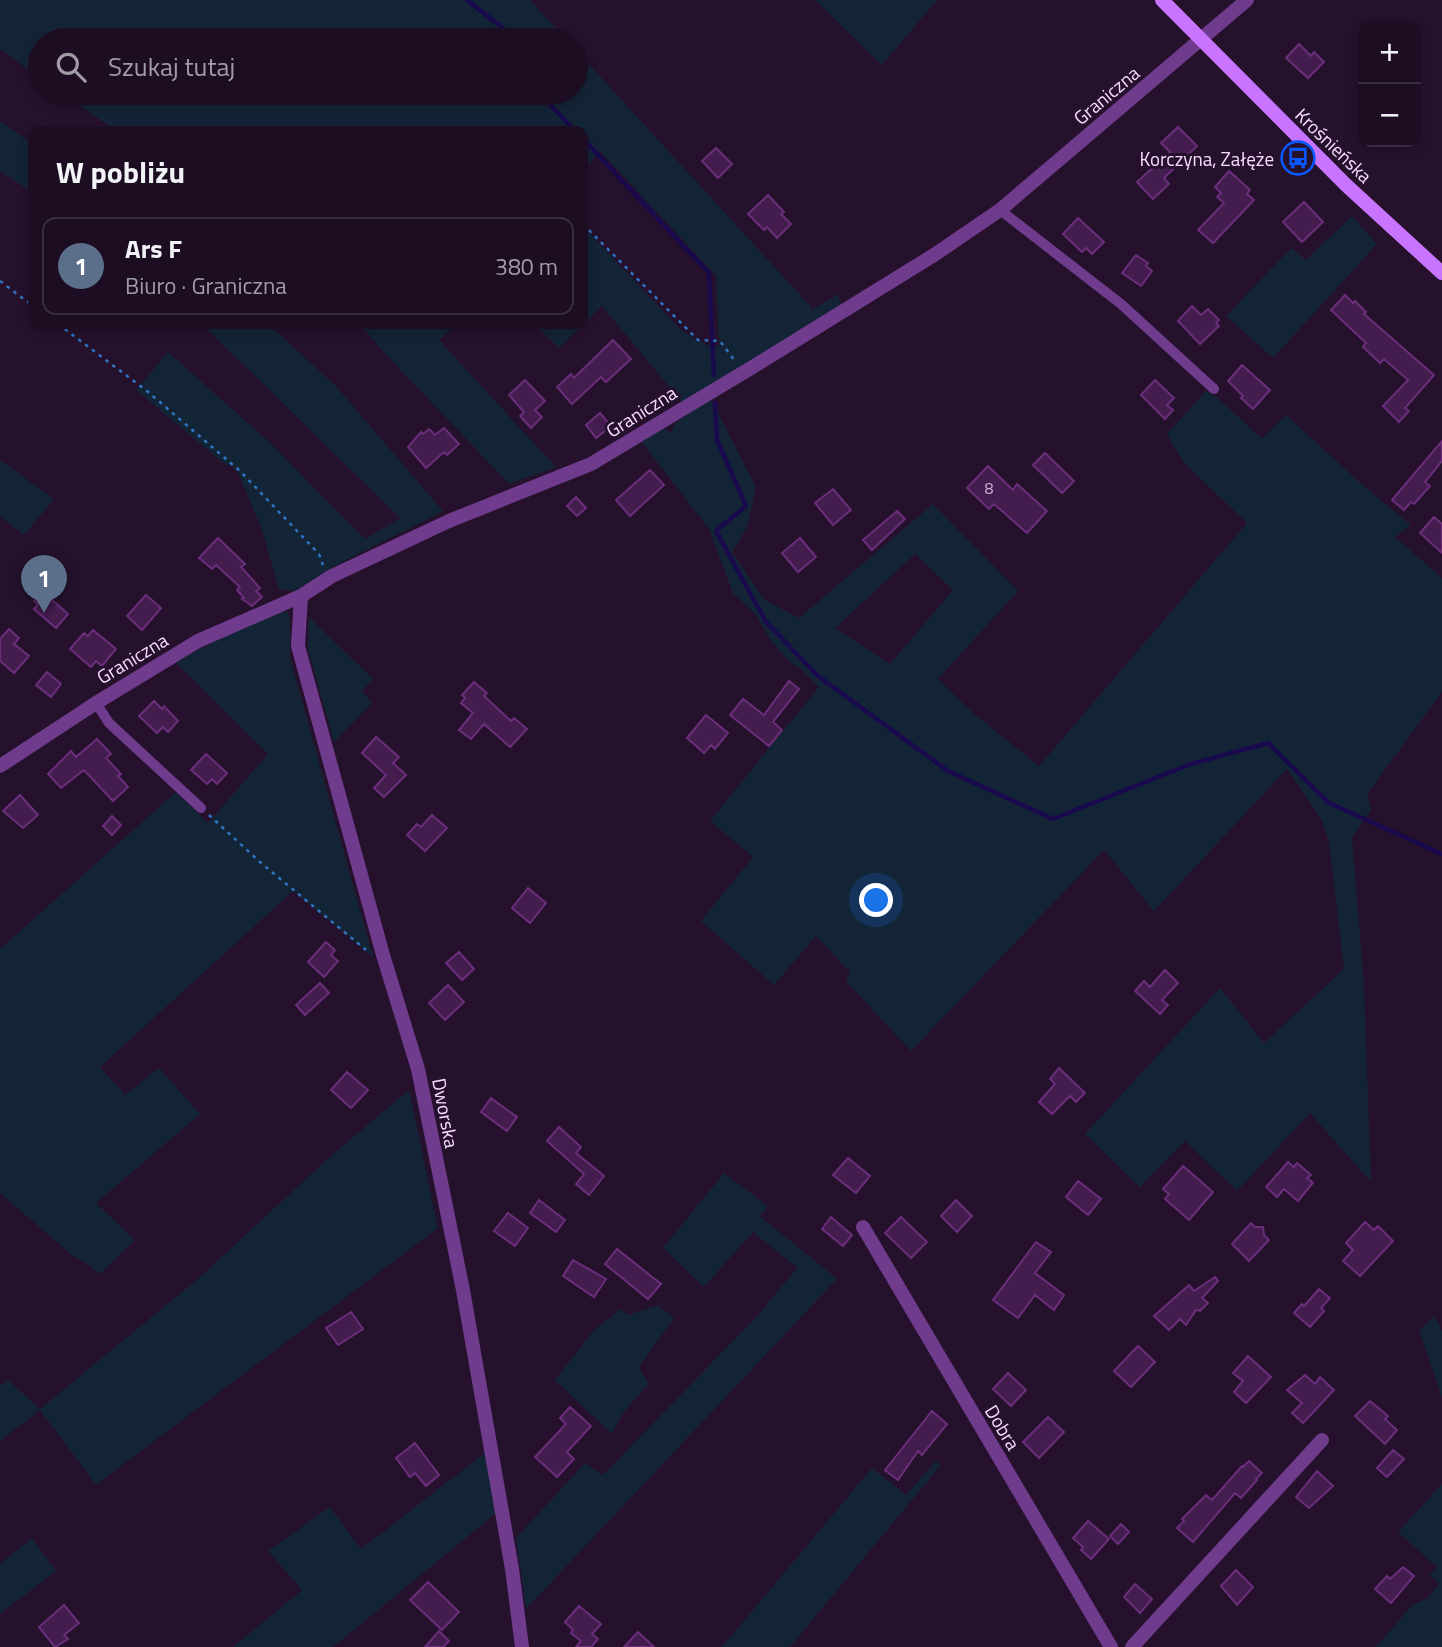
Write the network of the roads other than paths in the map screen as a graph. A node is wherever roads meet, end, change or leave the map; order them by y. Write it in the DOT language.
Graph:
graph roads {
  1 [pos="1162,0"];
  2 [pos="1247,0"];
  3 [pos="1201,41"];
  4 [pos="1000,210"];
  5 [pos="1439,265"];
  6 [pos="1213,389"];
  7 [pos="301,596"];
  8 [pos="96,703"];
  9 [pos="0,766"];
  10 [pos="201,808"];
  11 [pos="863,1227"];
  12 [pos="1322,1440"];
  13 [pos="522,1647"];
  14 [pos="1111,1647"];
  15 [pos="1132,1647"];
  1 -- 3 [label="main road, Krośnieńska"];
  2 -- 3 [label="street, Graniczna"];
  3 -- 4 [label="street, Graniczna"];
  3 -- 5 [label="main road, Krośnieńska"];
  4 -- 6 [label="lane"];
  4 -- 7 [label="street, Graniczna"];
  7 -- 8 [label="street, Graniczna"];
  7 -- 13 [label="street, Dworska"];
  8 -- 9 [label="street, Graniczna"];
  8 -- 10 [label="lane"];
  11 -- 14 [label="street, Dobra"];
  12 -- 15 [label="street"];
}
